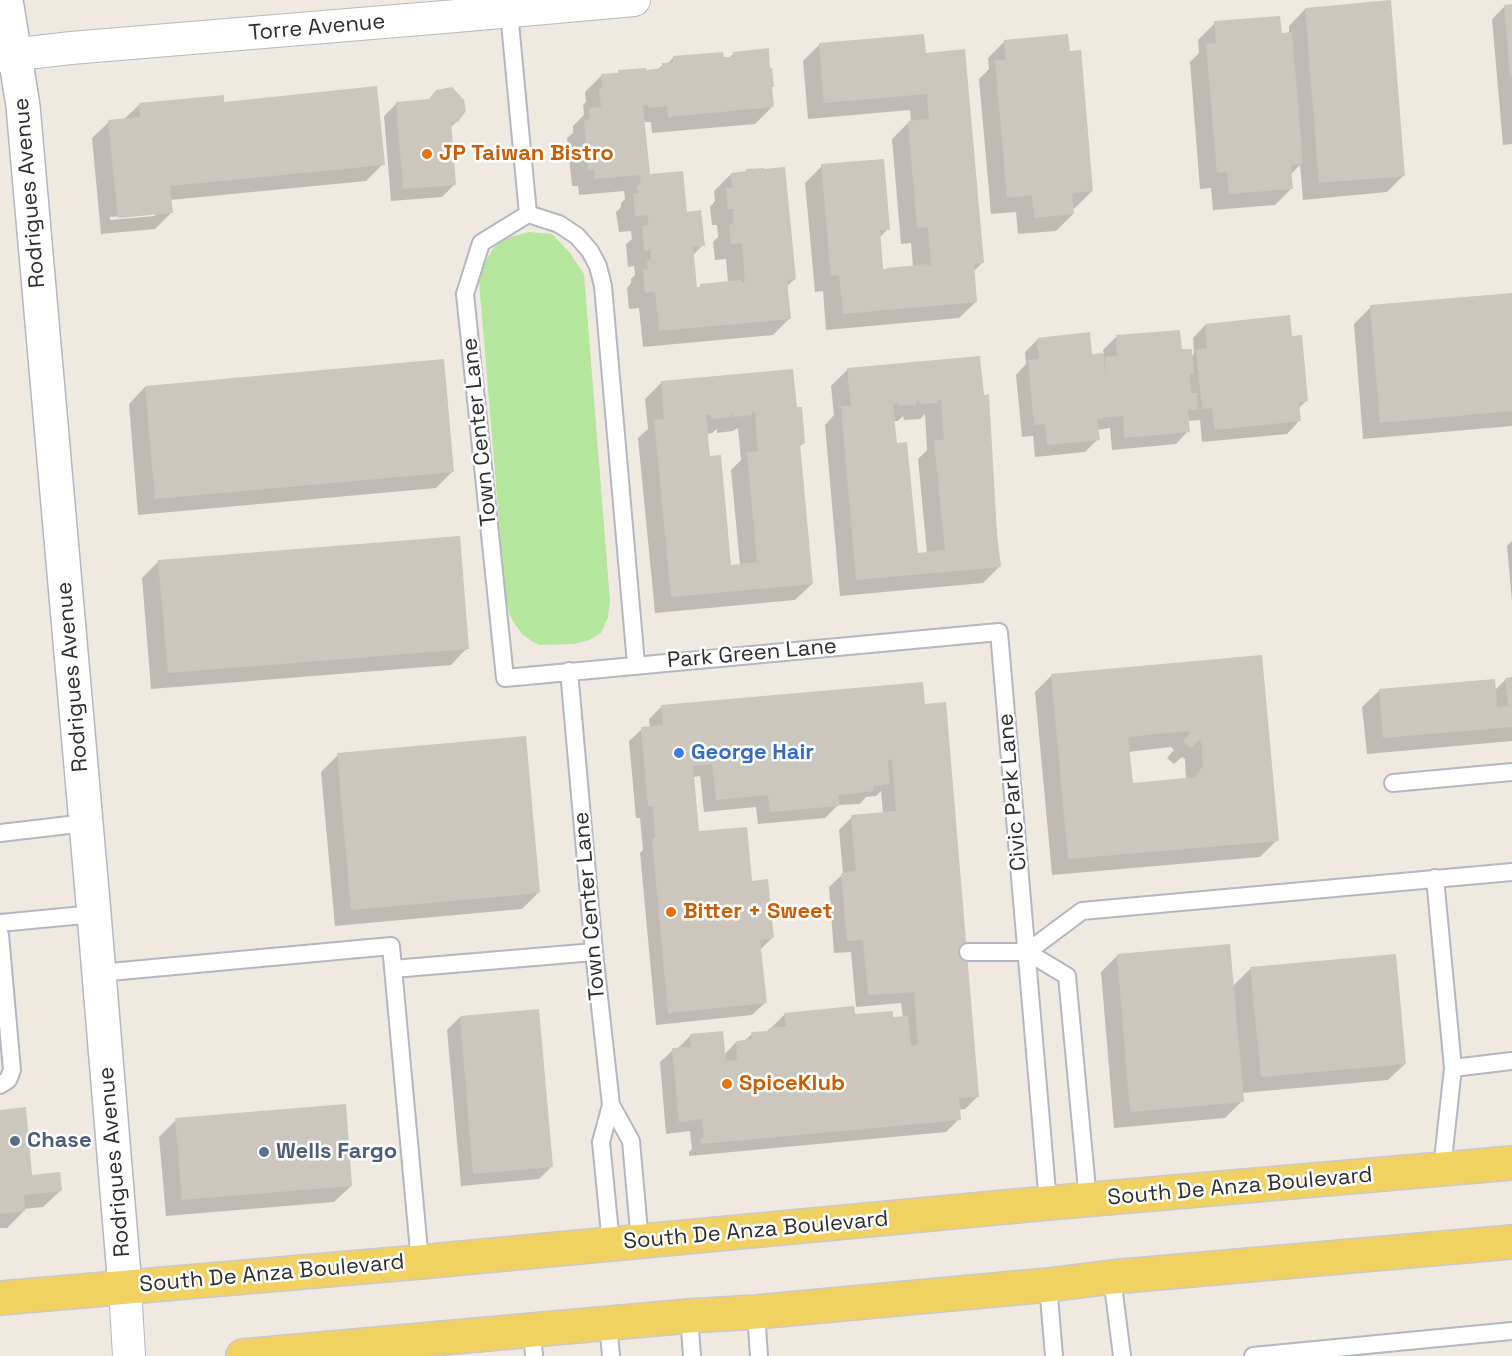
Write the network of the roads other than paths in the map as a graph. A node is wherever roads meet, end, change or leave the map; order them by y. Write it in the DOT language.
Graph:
graph roads {
  1 [pos="6,0"];
  2 [pos="634,0"];
  3 [pos="561,3"];
  4 [pos="463,8"];
  5 [pos="509,12"];
  6 [pos="8,55"];
  7 [pos="528,214"];
  8 [pos="999,632"];
  9 [pos="636,664"];
  10 [pos="568,671"];
  11 [pos="505,678"];
  12 [pos="1512,772"];
  13 [pos="1393,783"];
  14 [pos="86,823"];
  15 [pos="0,833"];
  16 [pos="1512,872"];
  17 [pos="1435,878"];
  18 [pos="94,914"];
  19 [pos="0,923"];
  20 [pos="0,935"];
  21 [pos="1026,951"];
  22 [pos="594,952"];
  23 [pos="968,952"];
  24 [pos="393,969"];
  25 [pos="99,973"];
  26 [pos="1512,1061"];
  27 [pos="1453,1068"];
  28 [pos="0,1084"];
  29 [pos="611,1105"];
  30 [pos="1512,1163"];
  31 [pos="1442,1169"];
  32 [pos="1088,1200"];
  33 [pos="1048,1203"];
  34 [pos="1512,1242"];
  35 [pos="626,1243"];
  36 [pos="420,1262"];
  37 [pos="1112,1278"];
  38 [pos="1048,1285"];
  39 [pos="125,1287"];
  40 [pos="0,1298"];
  41 [pos="756,1312"];
  42 [pos="689,1316"];
  43 [pos="608,1324"];
  44 [pos="1512,1330"];
  45 [pos="533,1343"];
  46 [pos="436,1347"];
  47 [pos="129,1356"];
  48 [pos="243,1356"];
  49 [pos="611,1356"];
  50 [pos="692,1356"];
  51 [pos="759,1356"];
  52 [pos="1054,1356"];
  53 [pos="1122,1356"];
  54 [pos="1253,1356"];
  1 -- 6 [label="street, Rodrigues Avenue"];
  2 -- 3 [label="street, Torre Avenue"];
  3 -- 5 [label="street, Torre Avenue"];
  4 -- 5 [label="street, Torre Avenue"];
  4 -- 6 [label="street, Torre Avenue"];
  5 -- 7 [label="lane"];
  6 -- 14 [label="street, Rodrigues Avenue"];
  7 -- 9 [label="lane"];
  7 -- 11 [label="lane, Town Center Lane"];
  8 -- 9 [label="lane, Park Green Lane"];
  8 -- 21 [label="lane, Civic Park Lane"];
  9 -- 10 [label="lane, Park Green Lane"];
  10 -- 11 [label="lane, Park Green Lane"];
  10 -- 22 [label="lane, Town Center Lane"];
  12 -- 13 [label="lane"];
  14 -- 15 [label="lane"];
  14 -- 18 [label="street, Rodrigues Avenue"];
  16 -- 17 [label="lane"];
  17 -- 21 [label="lane"];
  17 -- 27 [label="lane"];
  18 -- 19 [label="lane"];
  18 -- 25 [label="street, Rodrigues Avenue"];
  20 -- 28 [label="lane"];
  21 -- 23 [label="lane"];
  21 -- 32 [label="lane"];
  21 -- 33 [label="lane, Civic Park Lane"];
  22 -- 24 [label="lane"];
  22 -- 29 [label="lane, Town Center Lane"];
  24 -- 25 [label="lane"];
  24 -- 36 [label="lane"];
  25 -- 39 [label="street, Rodrigues Avenue"];
  26 -- 27 [label="lane"];
  27 -- 31 [label="lane"];
  29 -- 35 [label="lane, Town Center Lane"];
  29 -- 35 [label="lane, Town Center Lane"];
  30 -- 31 [label="main road, South De Anza Boulevard"];
  31 -- 32 [label="main road, South De Anza Boulevard"];
  32 -- 33 [label="main road, South De Anza Boulevard"];
  33 -- 35 [label="main road, South De Anza Boulevard"];
  34 -- 37 [label="main road"];
  35 -- 36 [label="main road, South De Anza Boulevard"];
  36 -- 39 [label="main road, South De Anza Boulevard"];
  37 -- 38 [label="main road"];
  37 -- 53 [label="lane"];
  38 -- 41 [label="main road"];
  38 -- 52 [label="lane"];
  39 -- 40 [label="main road, South De Anza Boulevard"];
  39 -- 47 [label="street, Rodrigues Avenue"];
  41 -- 42 [label="main road"];
  41 -- 51 [label="lane"];
  42 -- 43 [label="main road"];
  42 -- 50 [label="lane"];
  43 -- 45 [label="main road"];
  43 -- 49 [label="lane"];
  44 -- 54 [label="lane"];
  45 -- 46 [label="main road"];
  46 -- 48 [label="main road"];
}
